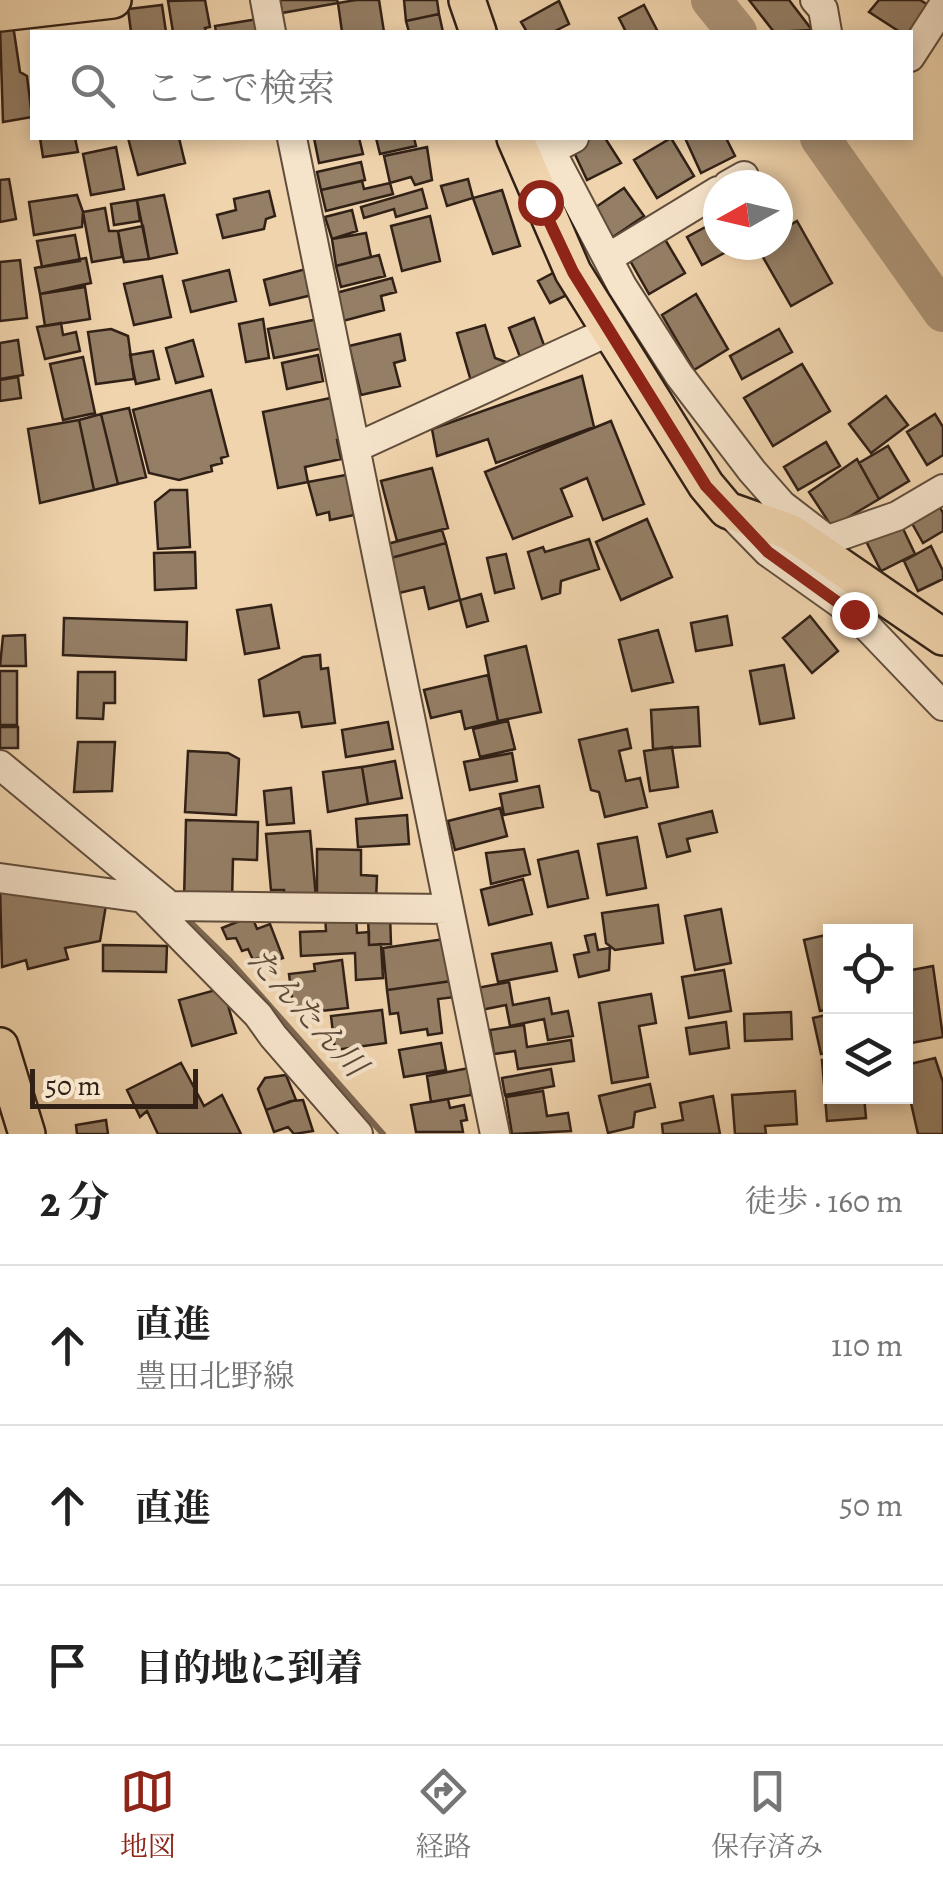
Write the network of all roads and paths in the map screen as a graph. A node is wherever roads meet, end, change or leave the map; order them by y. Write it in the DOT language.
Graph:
graph roads {
  1 [pos="113,0"];
  2 [pos="265,0"];
  3 [pos="467,0"];
  4 [pos="815,0"];
  5 [pos="943,6"];
  6 [pos="0,14"];
  7 [pos="271,30"];
  8 [pos="477,30"];
  9 [pos="827,30"];
  10 [pos="913,52"];
  11 [pos="292,140"];
  12 [pos="516,140"];
  13 [pos="556,142"];
  14 [pos="703,200"];
  15 [pos="608,258"];
  16 [pos="610,331"];
  17 [pos="357,447"];
  18 [pos="943,489"];
  19 [pos="727,510"];
  20 [pos="828,540"];
  21 [pos="904,609"];
  22 [pos="943,637"];
  23 [pos="943,706"];
  24 [pos="0,765"];
  25 [pos="0,878"];
  26 [pos="155,901"];
  27 [pos="449,909"];
  28 [pos="0,1046"];
  29 [pos="26,1134"];
  30 [pos="358,1134"];
  31 [pos="495,1134"];
  1 -- 6 [label="main road"];
  2 -- 7 [label="street"];
  3 -- 8 [label="main road"];
  4 -- 9 [label="street"];
  5 -- 10 [label="street"];
  11 -- 17 [label="street"];
  12 -- 16 [label="main road"];
  13 -- 15 [label="street"];
  14 -- 15 [label="street"];
  15 -- 20 [label="street"];
  16 -- 17 [label="street"];
  16 -- 19 [label="main road"];
  17 -- 27 [label="street"];
  18 -- 20 [label="street"];
  19 -- 21 [label="main road"];
  19 -- 23 [label="street"];
  20 -- 21 [label="street"];
  21 -- 22 [label="main road"];
  24 -- 26 [label="street"];
  25 -- 26 [label="street"];
  26 -- 27 [label="street"];
  26 -- 30 [label="street"];
  27 -- 31 [label="street"];
  28 -- 29 [label="main road"];
}
